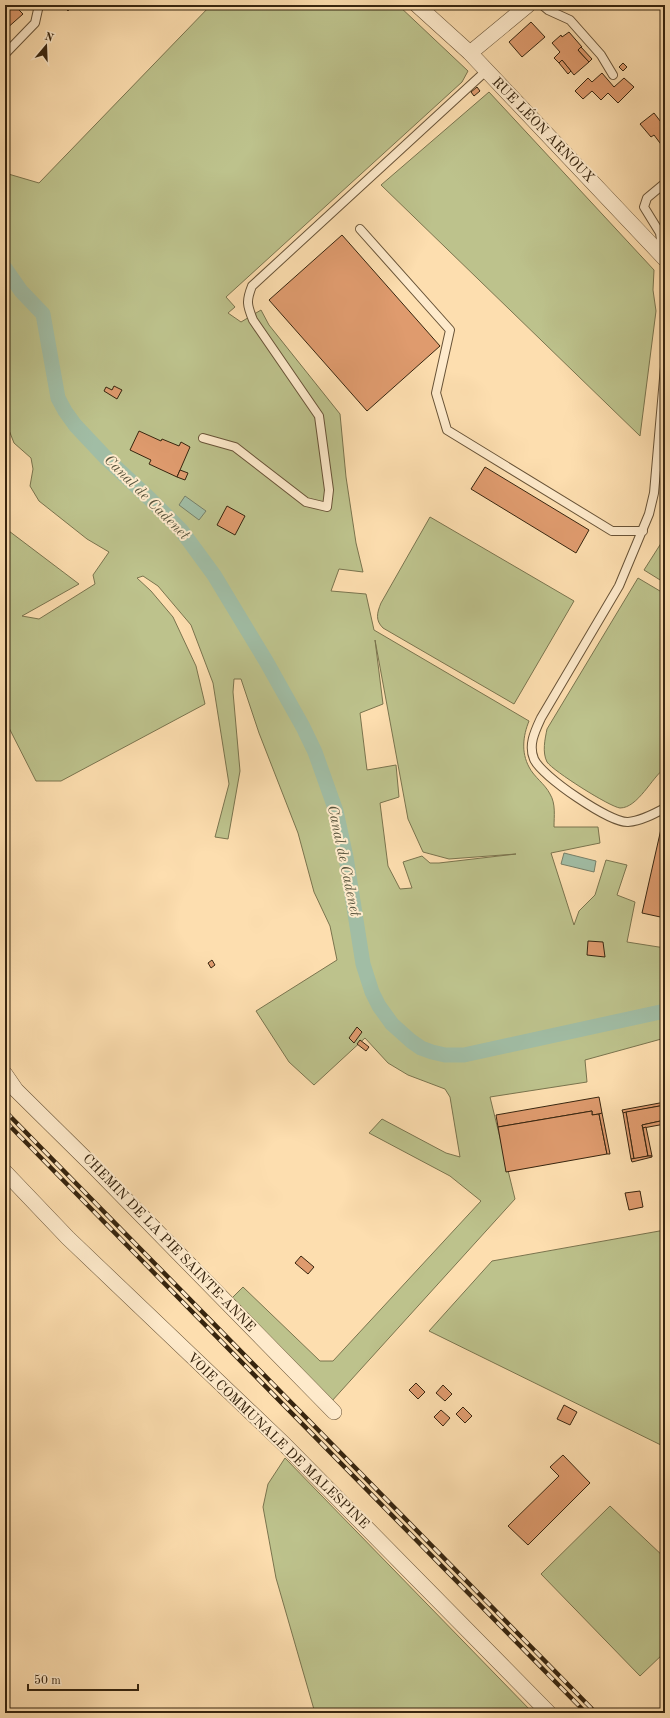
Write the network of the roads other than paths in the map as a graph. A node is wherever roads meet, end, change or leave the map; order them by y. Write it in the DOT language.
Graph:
graph roads {
  1 [pos="39,5"];
  2 [pos="417,5"];
  3 [pos="528,5"];
  4 [pos="542,5"];
  5 [pos="470,53"];
  6 [pos="5,54"];
  7 [pos="486,70"];
  8 [pos="613,75"];
  9 [pos="665,183"];
  10 [pos="360,229"];
  11 [pos="664,259"];
  12 [pos="665,367"];
  13 [pos="203,438"];
  14 [pos="642,531"];
  15 [pos="665,808"];
  16 [pos="5,1074"];
  17 [pos="5,1172"];
  18 [pos="334,1412"];
  19 [pos="550,1713"];
  1 -- 6 [label="lane"];
  2 -- 5 [label="street, RUE LÉON ARNOUX"];
  3 -- 5 [label="street"];
  4 -- 8 [label="lane"];
  5 -- 7 [label="street, RUE LÉON ARNOUX"];
  7 -- 11 [label="street, RUE LÉON ARNOUX"];
  7 -- 13 [label="lane"];
  9 -- 11 [label="lane"];
  10 -- 14 [label="lane"];
  12 -- 14 [label="lane"];
  14 -- 15 [label="lane"];
  16 -- 18 [label="street, CHEMIN DE LA PIE SAINTE-ANNE"];
  17 -- 19 [label="street, VOIE COMMUNALE DE MALESPINE"];
}
